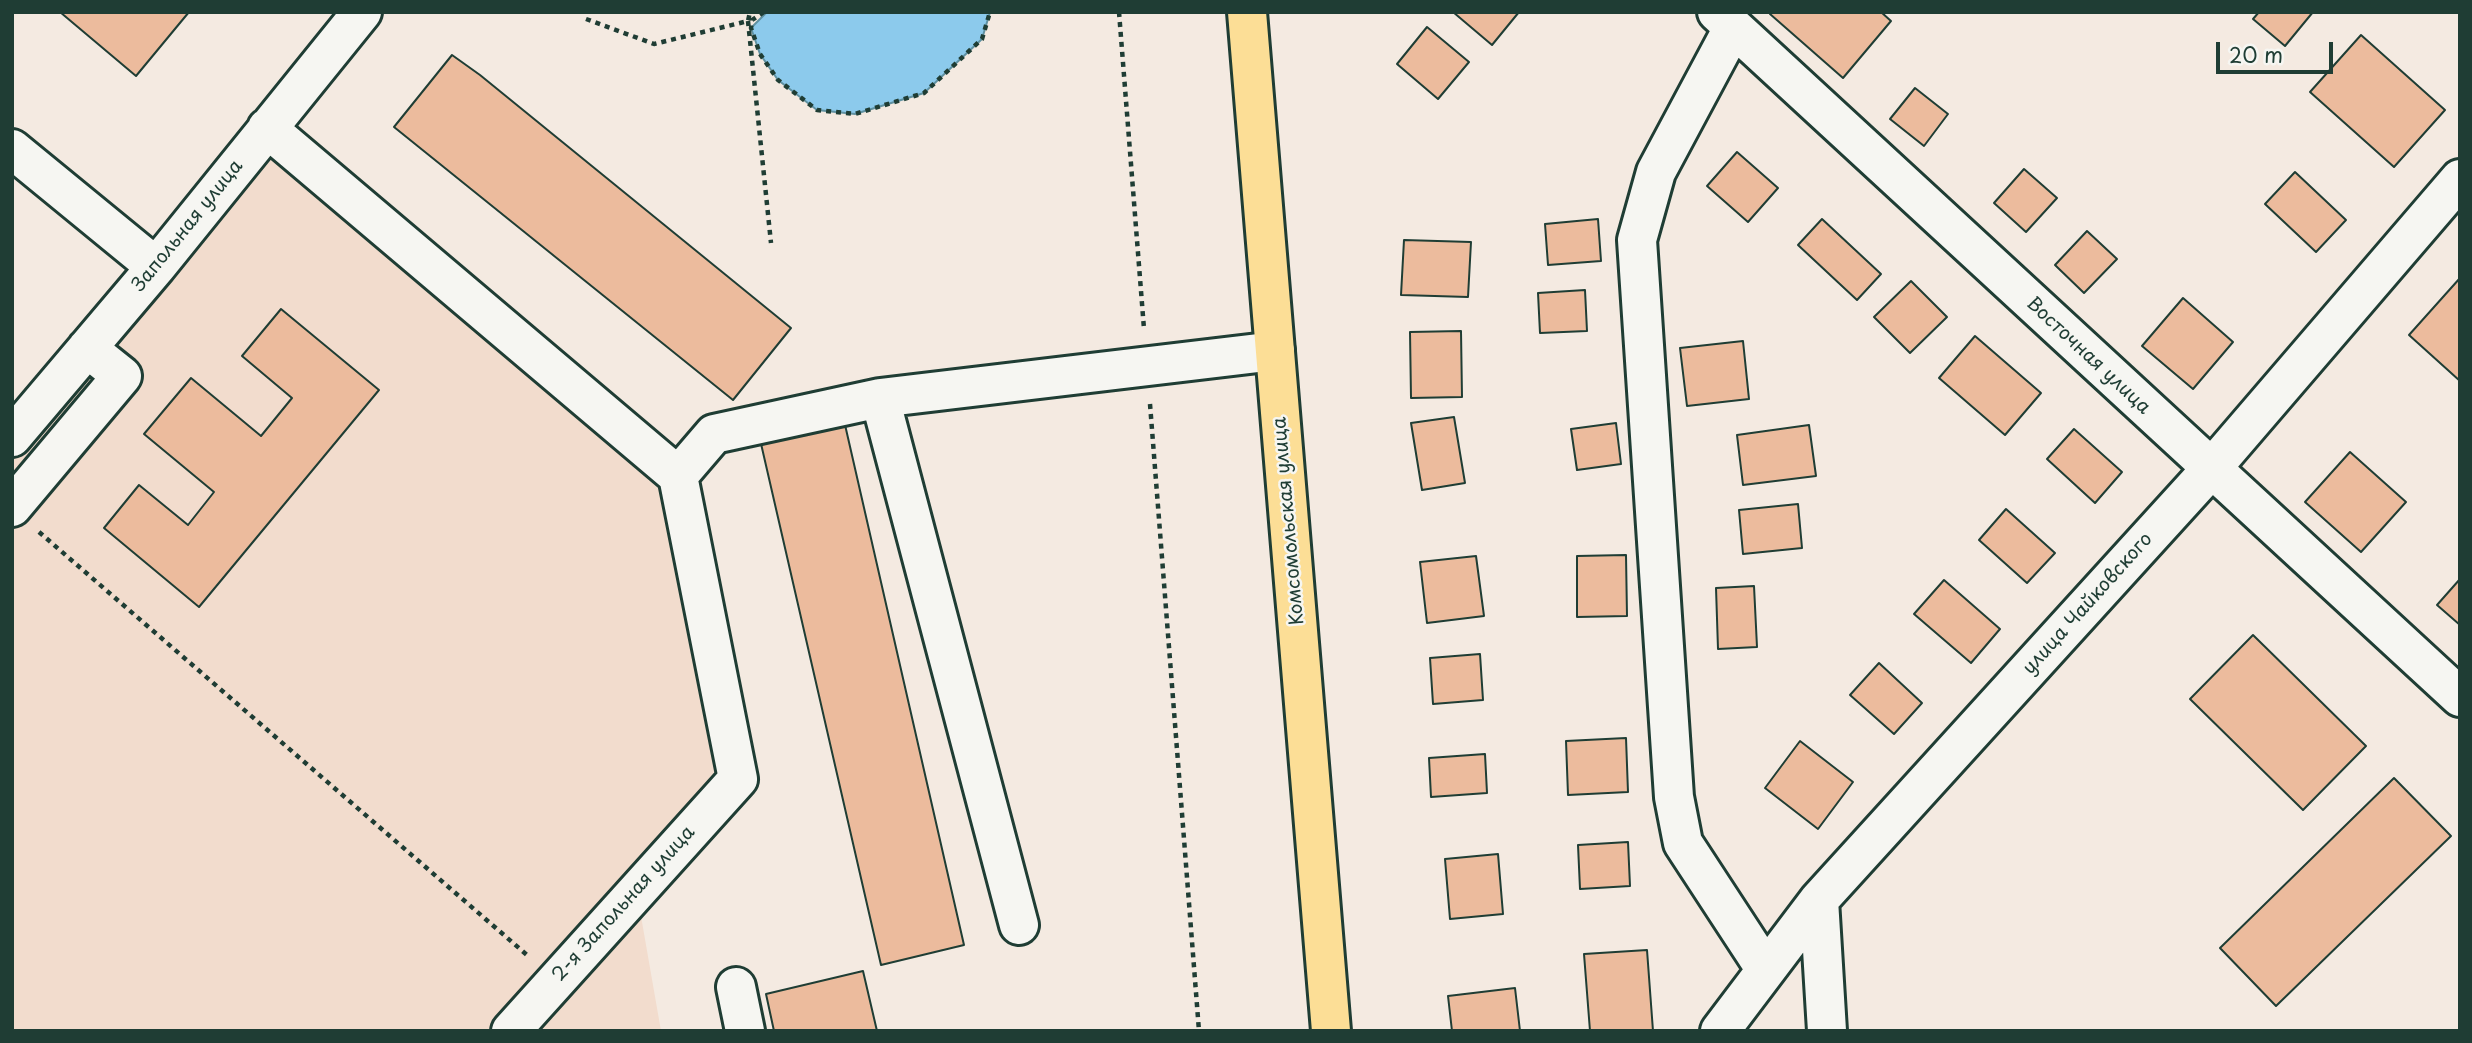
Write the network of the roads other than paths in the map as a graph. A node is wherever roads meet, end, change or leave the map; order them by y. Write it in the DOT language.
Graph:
graph roads {
  1 [pos="362,12"];
  2 [pos="1247,12"];
  3 [pos="1725,20"];
  4 [pos="267,128"];
  5 [pos="12,149"];
  6 [pos="2460,179"];
  7 [pos="156,267"];
  8 [pos="87,348"];
  9 [pos="1275,351"];
  10 [pos="880,398"];
  11 [pos="12,437"];
  12 [pos="2210,469"];
  13 [pos="678,476"];
  14 [pos="23,517"];
  15 [pos="2460,697"];
  16 [pos="1819,900"];
  17 [pos="1019,925"];
  18 [pos="1766,970"];
  19 [pos="736,987"];
  20 [pos="511,1031"];
  21 [pos="745,1031"];
  22 [pos="1331,1031"];
  23 [pos="1720,1031"];
  24 [pos="1827,1031"];
  1 -- 4 [label="street, Запольная улица"];
  2 -- 9 [label="main road, Комсомольская улица"];
  3 -- 12 [label="street, Восточная улица"];
  3 -- 18 [label="street"];
  4 -- 7 [label="street, Запольная улица"];
  4 -- 13 [label="street"];
  5 -- 7 [label="street"];
  6 -- 12 [label="street, улица Чайковского"];
  7 -- 8 [label="street, Запольная улица"];
  8 -- 11 [label="street, Запольная улица"];
  8 -- 14 [label="street"];
  9 -- 10 [label="street"];
  9 -- 22 [label="main road, Комсомольская улица"];
  10 -- 13 [label="street"];
  10 -- 17 [label="street"];
  12 -- 15 [label="street, Восточная улица"];
  12 -- 16 [label="street, улица Чайковского"];
  13 -- 20 [label="street, 2-я Запольная улица"];
  16 -- 18 [label="street, улица Чайковского"];
  16 -- 24 [label="street"];
  18 -- 23 [label="street, улица Чайковского"];
  19 -- 21 [label="street"];
}
